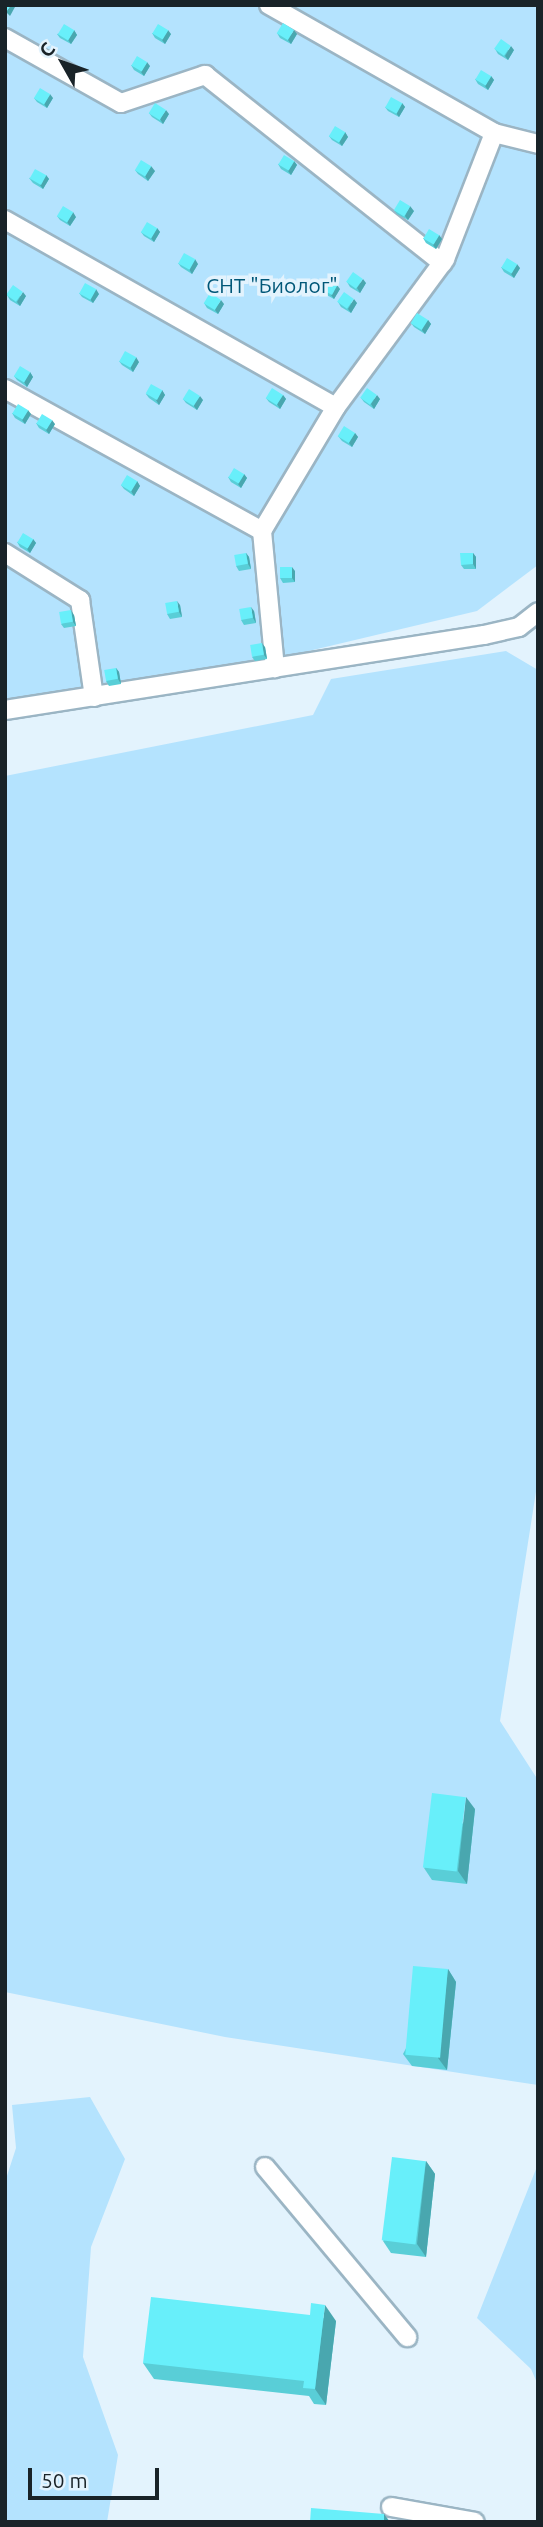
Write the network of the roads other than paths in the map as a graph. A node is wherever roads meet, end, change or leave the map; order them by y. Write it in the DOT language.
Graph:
graph roads {
  1 [pos="268,5"];
  2 [pos="5,38"];
  3 [pos="494,133"];
  4 [pos="538,144"];
  5 [pos="5,220"];
  6 [pos="442,263"];
  7 [pos="5,389"];
  8 [pos="336,407"];
  9 [pos="262,530"];
  10 [pos="5,553"];
  11 [pos="538,612"];
  12 [pos="275,668"];
  13 [pos="94,697"];
  14 [pos="5,710"];
  15 [pos="265,2167"];
  16 [pos="407,2337"];
  17 [pos="391,2507"];
  18 [pos="475,2522"];
  1 -- 3 [label="lane"];
  2 -- 6 [label="lane"];
  3 -- 4 [label="lane"];
  3 -- 6 [label="lane"];
  5 -- 8 [label="lane"];
  6 -- 8 [label="lane"];
  7 -- 9 [label="lane"];
  8 -- 9 [label="lane"];
  9 -- 12 [label="lane"];
  10 -- 13 [label="lane"];
  11 -- 12 [label="lane"];
  12 -- 13 [label="lane"];
  13 -- 14 [label="lane"];
  15 -- 16 [label="lane"];
  17 -- 18 [label="lane"];
}
